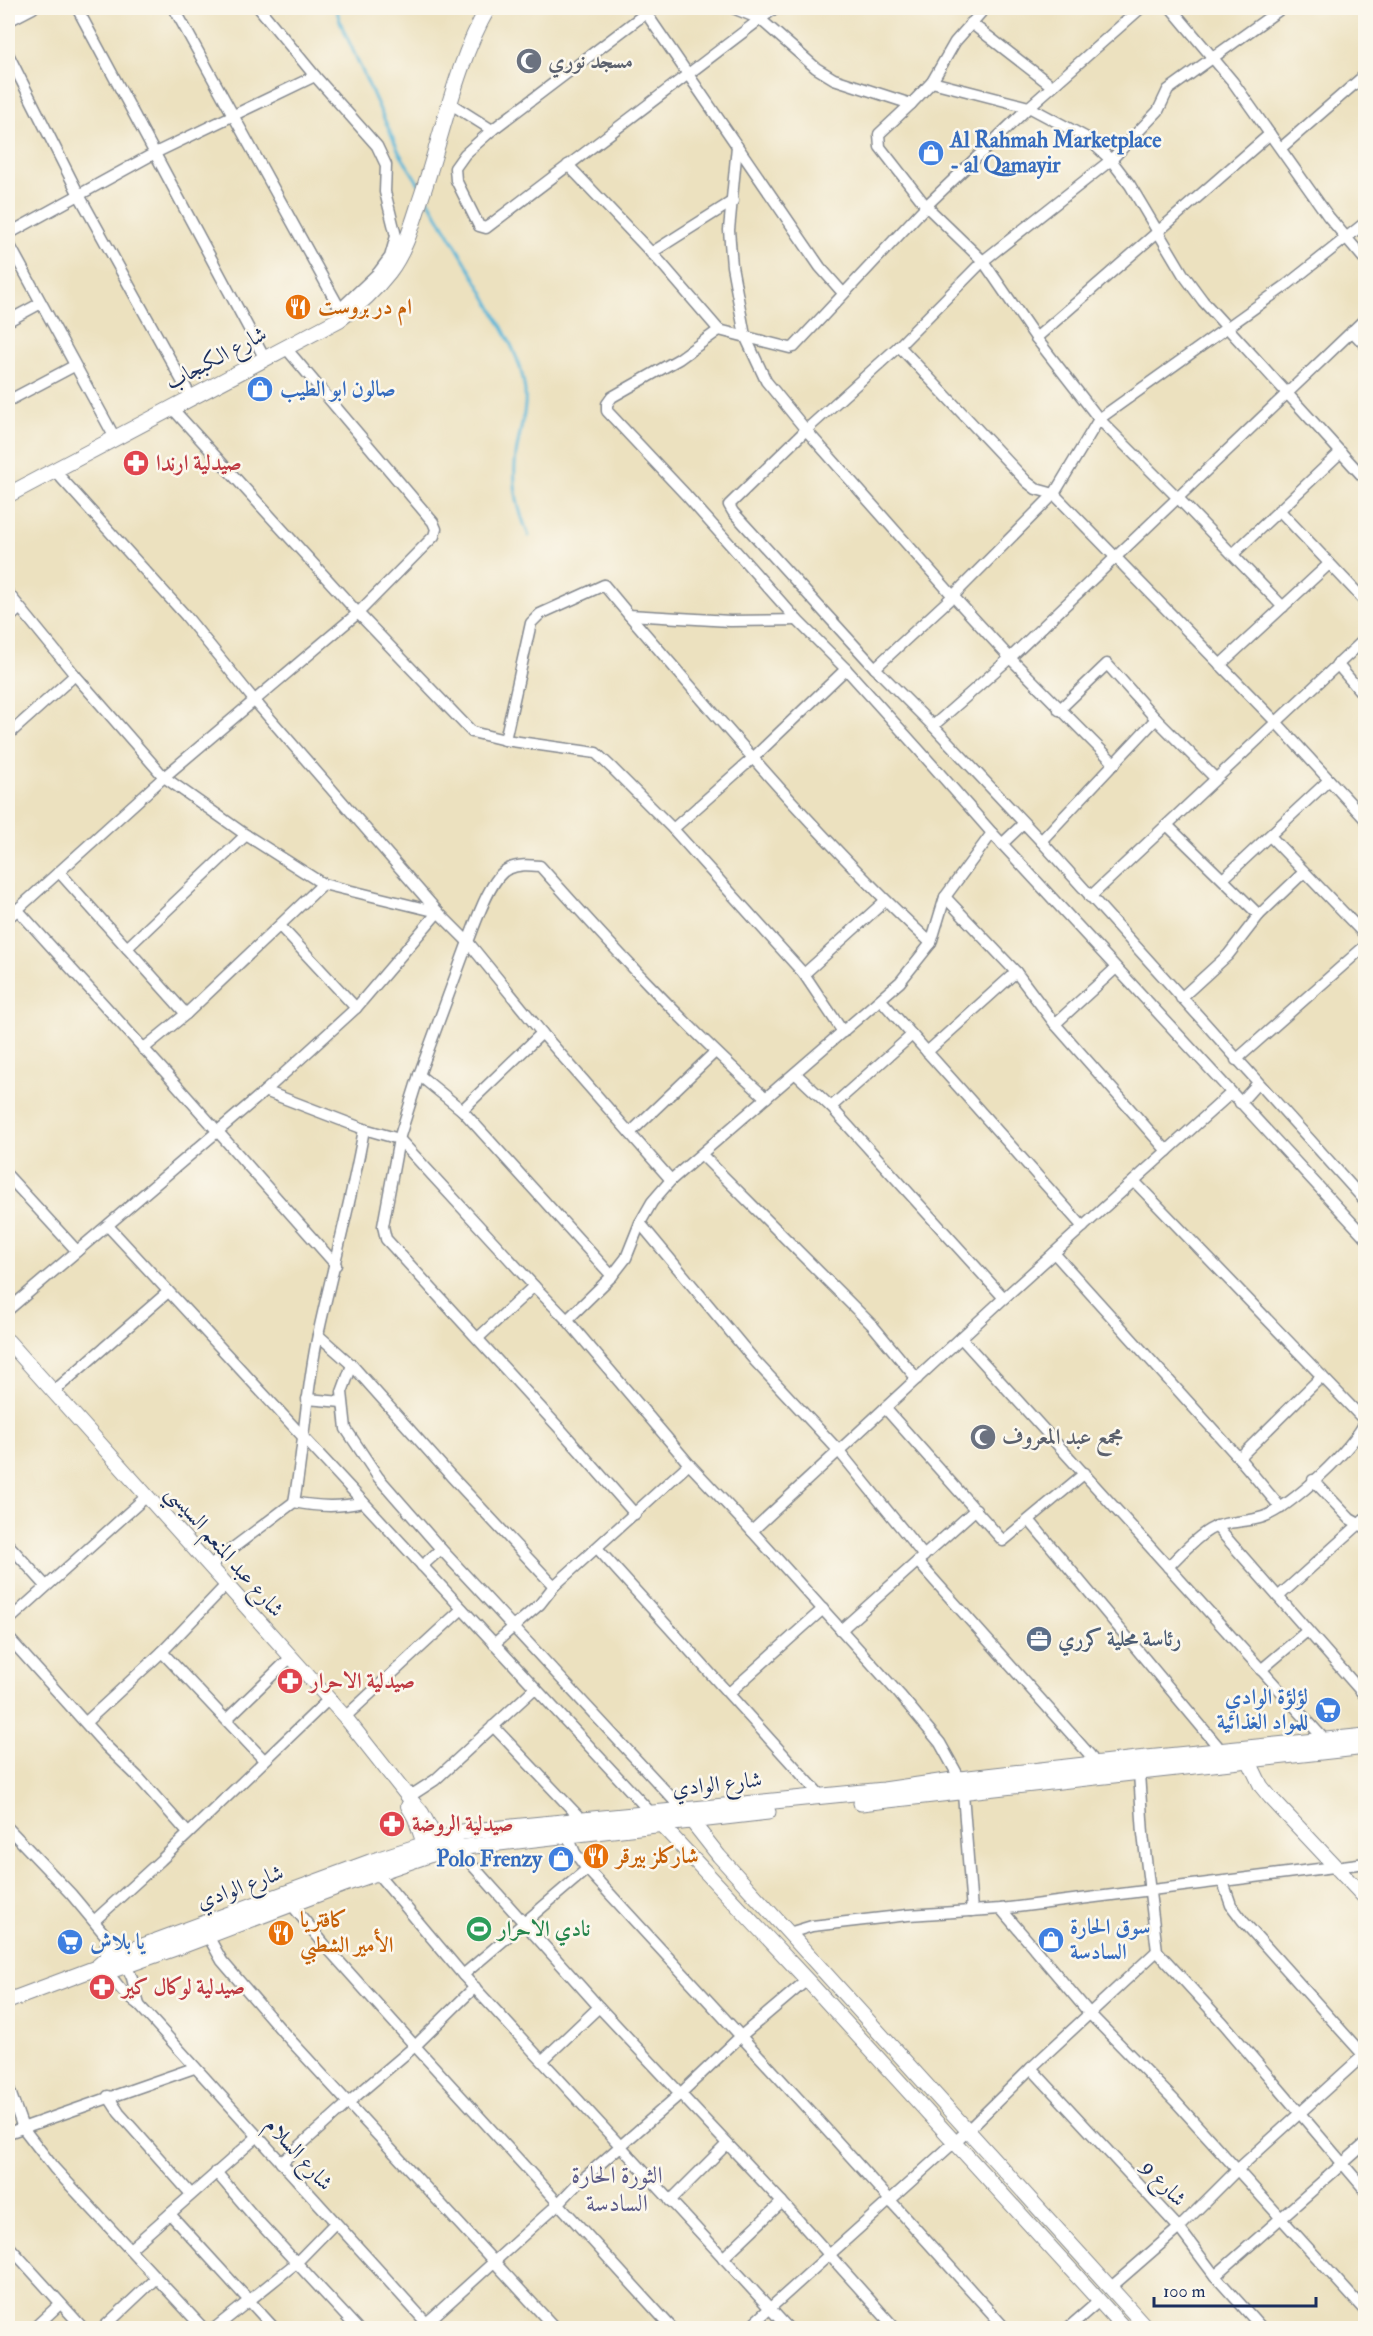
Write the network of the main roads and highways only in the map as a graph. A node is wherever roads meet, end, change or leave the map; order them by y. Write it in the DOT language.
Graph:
graph roads {
  1 [pos="488,8"];
  2 [pos="8,495"];
  3 [pos="1365,1736"];
  4 [pos="1365,1747"];
  5 [pos="1097,1770"];
  6 [pos="962,1786"];
  7 [pos="687,1815"];
  8 [pos="655,1819"];
  9 [pos="124,1959"];
  10 [pos="8,2001"];
  1 -- 2 [label="main road, شارع الكبجاب"];
  3 -- 5 [label="main road, شارع الوادي"];
  4 -- 5 [label="main road, شارع الوادي"];
  5 -- 6 [label="main road, شارع الوادي"];
  6 -- 7 [label="main road, شارع الوادي"];
  6 -- 7 [label="main road, شارع الوادي"];
  7 -- 8 [label="main road, شارع الوادي"];
  8 -- 9 [label="main road, شارع الوادي"];
  8 -- 9 [label="main road, شارع الوادي"];
  9 -- 10 [label="main road, شارع الوادي"];
}
